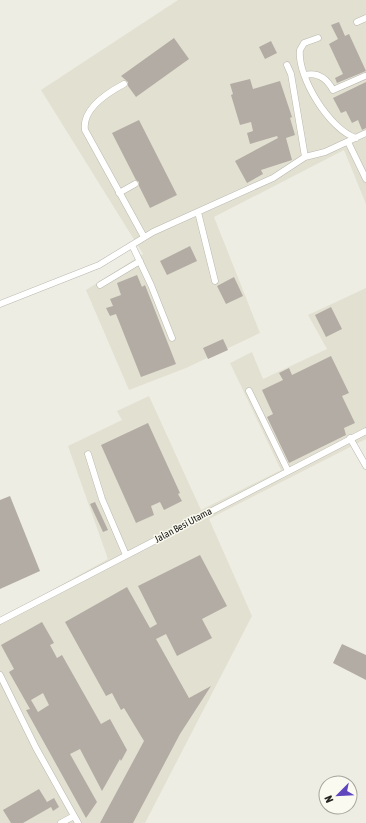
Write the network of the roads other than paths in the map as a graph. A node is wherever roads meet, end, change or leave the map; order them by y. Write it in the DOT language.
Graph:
graph roads {
  1 [pos="366,18"];
  2 [pos="357,22"];
  3 [pos="318,38"];
  4 [pos="288,65"];
  5 [pos="305,75"];
  6 [pos="365,76"];
  7 [pos="124,84"];
  8 [pos="366,132"];
  9 [pos="356,138"];
  10 [pos="348,142"];
  11 [pos="305,157"];
  12 [pos="366,179"];
  13 [pos="135,184"];
  14 [pos="119,193"];
  15 [pos="198,212"];
  16 [pos="144,237"];
  17 [pos="132,245"];
  18 [pos="140,261"];
  19 [pos="215,281"];
  20 [pos="100,285"];
  21 [pos="0,304"];
  22 [pos="172,338"];
  23 [pos="250,391"];
  24 [pos="366,431"];
  25 [pos="350,438"];
  26 [pos="88,454"];
  27 [pos="366,466"];
  28 [pos="288,471"];
  29 [pos="126,555"];
  30 [pos="0,612"];
  31 [pos="2,620"];
  32 [pos="0,675"];
  33 [pos="74,816"];
  34 [pos="61,823"];
  35 [pos="78,823"];
  1 -- 2 [label="street"];
  3 -- 5 [label="street"];
  4 -- 11 [label="street"];
  5 -- 6 [label="street"];
  5 -- 9 [label="street"];
  7 -- 14 [label="street"];
  8 -- 9 [label="street"];
  9 -- 10 [label="street"];
  10 -- 11 [label="street"];
  10 -- 12 [label="street"];
  11 -- 15 [label="street"];
  13 -- 14 [label="street"];
  14 -- 16 [label="street"];
  15 -- 16 [label="street"];
  15 -- 19 [label="street"];
  16 -- 17 [label="street"];
  17 -- 18 [label="street"];
  17 -- 21 [label="street"];
  18 -- 20 [label="street"];
  18 -- 22 [label="street"];
  23 -- 28 [label="street"];
  24 -- 25 [label="street, Jalan Besi Utama"];
  25 -- 27 [label="street"];
  25 -- 28 [label="street, Jalan Besi Utama"];
  26 -- 29 [label="street"];
  28 -- 29 [label="street, Jalan Besi Utama"];
  29 -- 31 [label="street, Jalan Besi Utama"];
  30 -- 31 [label="street"];
  32 -- 33 [label="street"];
  33 -- 34 [label="street"];
  33 -- 35 [label="street"];
}
